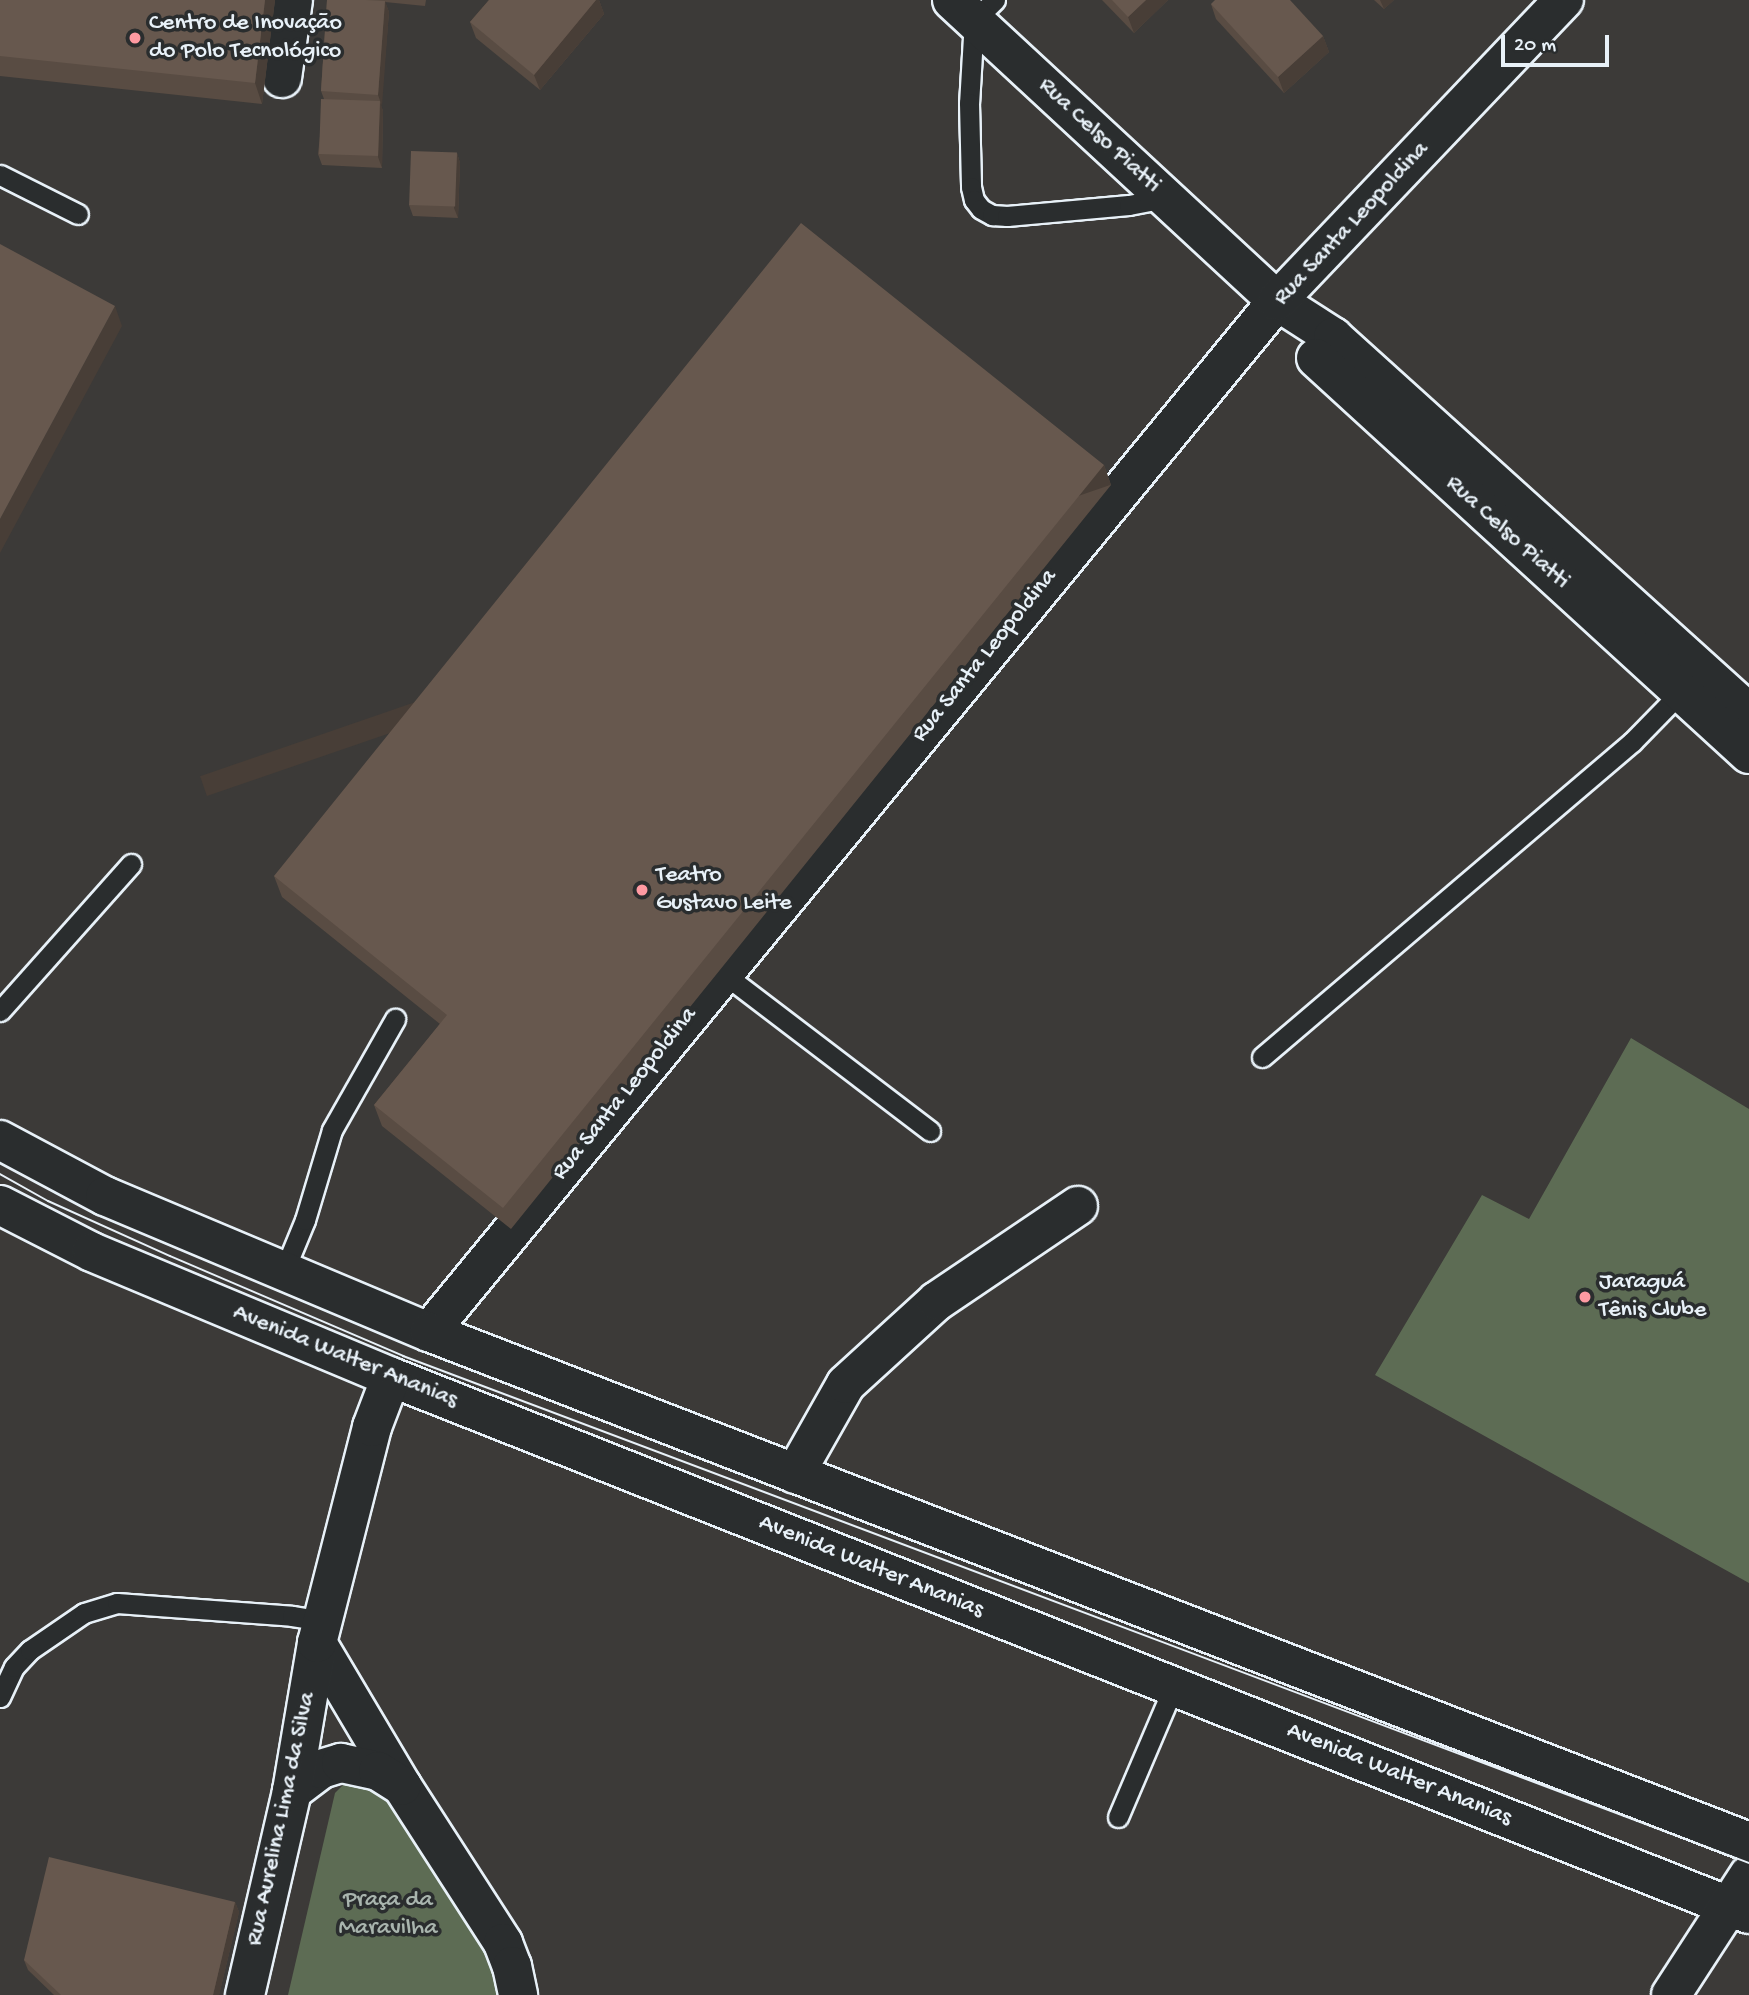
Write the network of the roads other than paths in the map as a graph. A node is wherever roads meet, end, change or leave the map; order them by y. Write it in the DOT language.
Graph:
graph roads {
  1 [pos="293,0"];
  2 [pos="1564,0"];
  3 [pos="974,7"];
  4 [pos="282,78"];
  5 [pos="0,174"];
  6 [pos="1165,198"];
  7 [pos="78,214"];
  8 [pos="1277,301"];
  9 [pos="1681,692"];
  10 [pos="1749,713"];
  11 [pos="1749,754"];
  12 [pos="131,864"];
  13 [pos="724,974"];
  14 [pos="0,1011"];
  15 [pos="395,1019"];
  16 [pos="1262,1057"];
  17 [pos="930,1131"];
  18 [pos="0,1140"];
  19 [pos="0,1205"];
  20 [pos="1078,1206"];
  21 [pos="284,1271"];
  22 [pos="429,1332"];
  23 [pos="391,1377"];
  24 [pos="795,1474"];
  25 [pos="320,1632"];
  26 [pos="1174,1686"];
  27 [pos="0,1697"];
  28 [pos="402,1786"];
  29 [pos="292,1791"];
  30 [pos="1118,1817"];
  31 [pos="1749,1842"];
  32 [pos="1749,1875"];
  33 [pos="1739,1910"];
  34 [pos="522,1993"];
  35 [pos="245,1995"];
  36 [pos="1671,1995"];
  1 -- 4 [label="street"];
  2 -- 8 [label="street, Rua Santa Leopoldina"];
  3 -- 6 [label="street, Rua Celso Piatti"];
  3 -- 6 [label="lane"];
  5 -- 7 [label="lane"];
  6 -- 8 [label="street, Rua Celso Piatti"];
  8 -- 9 [label="street, Rua Celso Piatti"];
  8 -- 10 [label="street, Rua Celso Piatti"];
  8 -- 13 [label="street, Rua Santa Leopoldina"];
  9 -- 11 [label="street, Rua Celso Piatti"];
  9 -- 16 [label="lane"];
  12 -- 14 [label="lane"];
  13 -- 17 [label="lane"];
  13 -- 22 [label="street, Rua Santa Leopoldina"];
  15 -- 21 [label="lane"];
  18 -- 21 [label="street"];
  19 -- 23 [label="street, Avenida Walter Ananias"];
  20 -- 24 [label="street"];
  21 -- 22 [label="street"];
  22 -- 24 [label="street"];
  23 -- 25 [label="street, Rua Aurelina Lima da Silva"];
  23 -- 26 [label="street, Avenida Walter Ananias"];
  24 -- 31 [label="street"];
  25 -- 27 [label="lane"];
  25 -- 28 [label="street, Rua Aurelina Lima da Silva"];
  25 -- 29 [label="street, Rua Aurelina Lima da Silva"];
  26 -- 30 [label="lane"];
  26 -- 33 [label="street, Avenida Walter Ananias"];
  28 -- 29 [label="street"];
  28 -- 34 [label="street, Rua Aurelina Lima da Silva"];
  29 -- 35 [label="street, Rua Aurelina Lima da Silva"];
  32 -- 33 [label="street"];
  33 -- 36 [label="street"];
}
